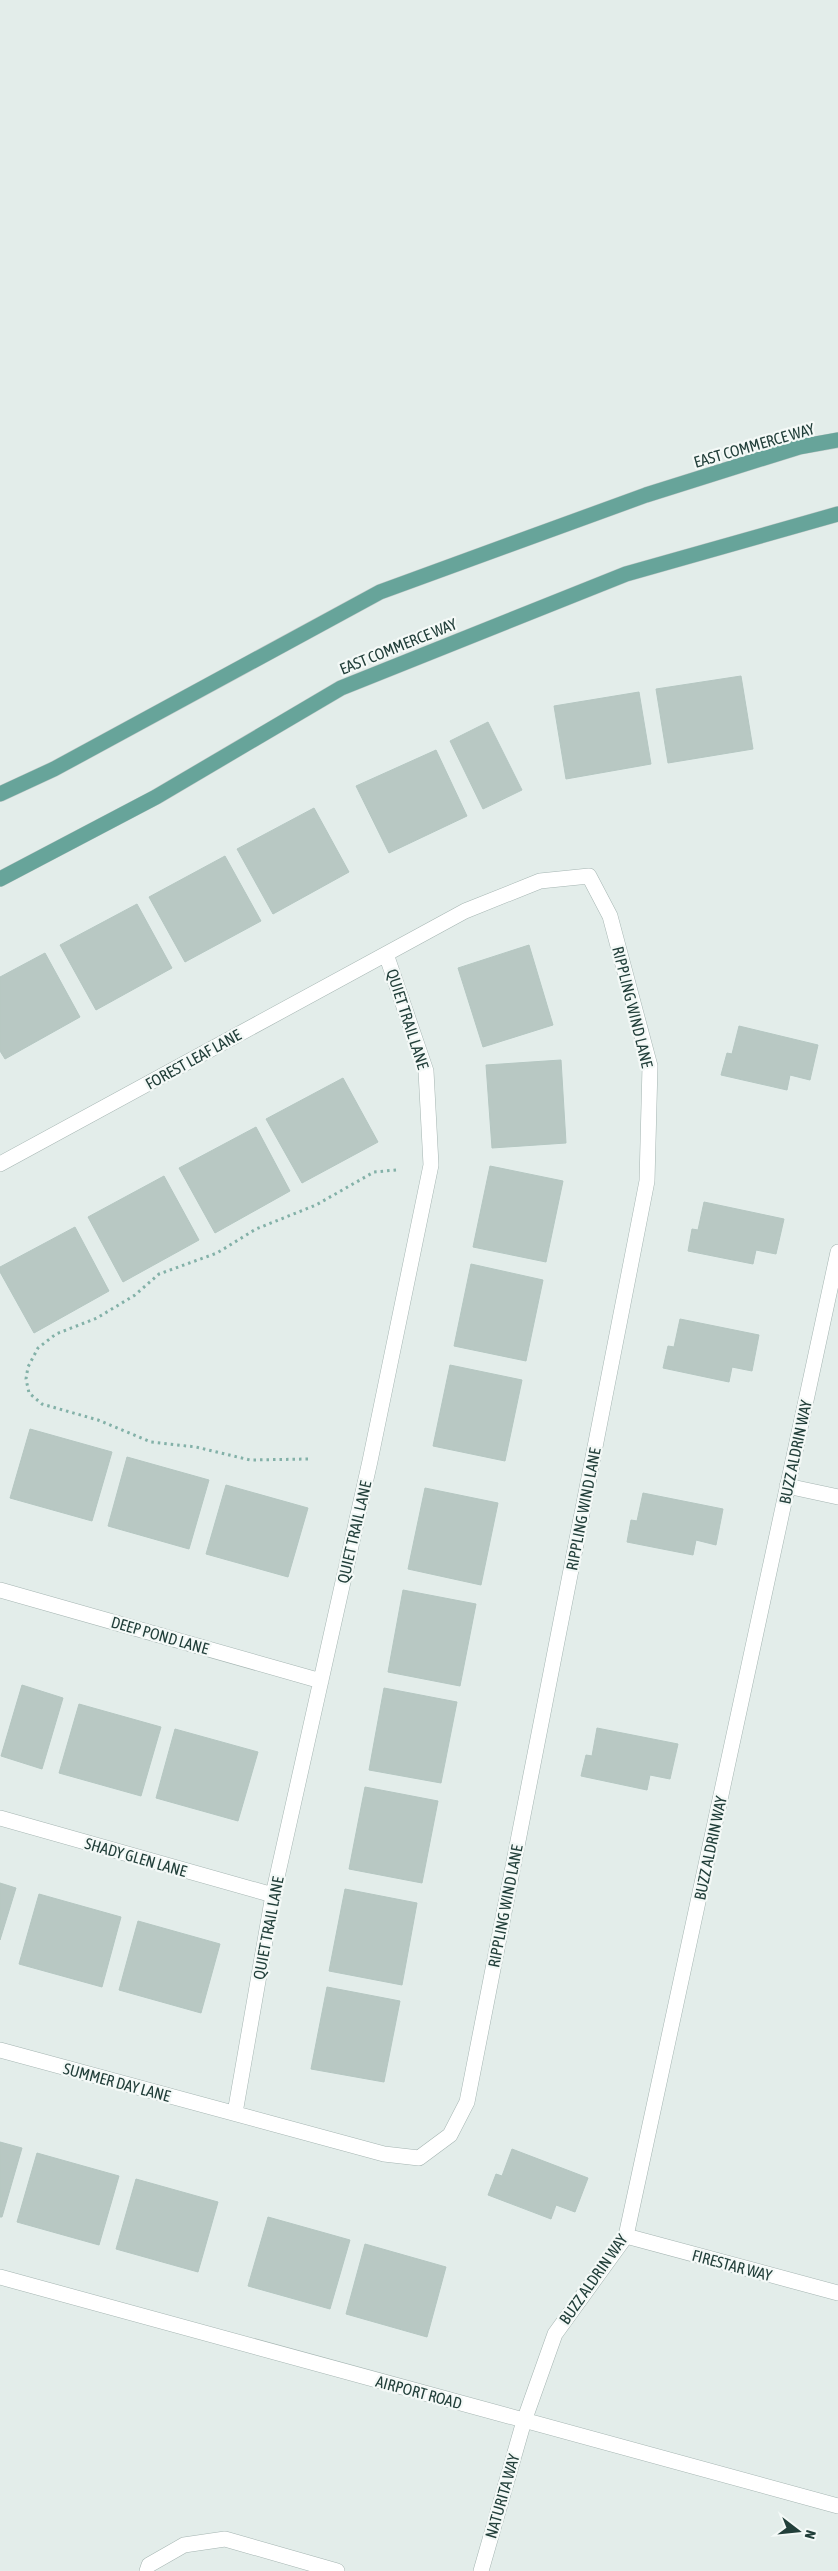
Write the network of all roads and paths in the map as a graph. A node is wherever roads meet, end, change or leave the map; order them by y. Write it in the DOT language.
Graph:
graph roads {
  1 [pos="838,440"];
  2 [pos="838,514"];
  3 [pos="0,794"];
  4 [pos="0,879"];
  5 [pos="386,954"];
  6 [pos="0,1164"];
  7 [pos="396,1170"];
  8 [pos="838,1252"];
  9 [pos="308,1459"];
  10 [pos="788,1486"];
  11 [pos="838,1497"];
  12 [pos="0,1590"];
  13 [pos="321,1681"];
  14 [pos="0,1818"];
  15 [pos="273,1895"];
  16 [pos="0,2050"];
  17 [pos="235,2113"];
  18 [pos="626,2236"];
  19 [pos="0,2277"];
  20 [pos="838,2293"];
  21 [pos="524,2421"];
  22 [pos="838,2506"];
  23 [pos="147,2571"];
  24 [pos="337,2571"];
  25 [pos="481,2571"];
  1 -- 3 [label="main road, EAST COMMERCE WAY"];
  2 -- 4 [label="main road, EAST COMMERCE WAY"];
  5 -- 6 [label="street, FOREST LEAF LANE"];
  5 -- 13 [label="street, QUIET TRAIL LANE"];
  5 -- 17 [label="street, RIPPLING WIND LANE"];
  7 -- 9 [label="path"];
  8 -- 10 [label="street, BUZZ ALDRIN WAY"];
  10 -- 11 [label="street"];
  10 -- 18 [label="street, BUZZ ALDRIN WAY"];
  12 -- 13 [label="street, DEEP POND LANE"];
  13 -- 15 [label="street, QUIET TRAIL LANE"];
  14 -- 15 [label="street, SHADY GLEN LANE"];
  15 -- 17 [label="street, QUIET TRAIL LANE"];
  16 -- 17 [label="street, SUMMER DAY LANE"];
  18 -- 20 [label="street, FIRESTAR WAY"];
  18 -- 21 [label="street, BUZZ ALDRIN WAY"];
  19 -- 21 [label="street, AIRPORT ROAD"];
  21 -- 22 [label="street, AIRPORT ROAD"];
  21 -- 25 [label="street, NATURITA WAY"];
  23 -- 24 [label="street"];
}
